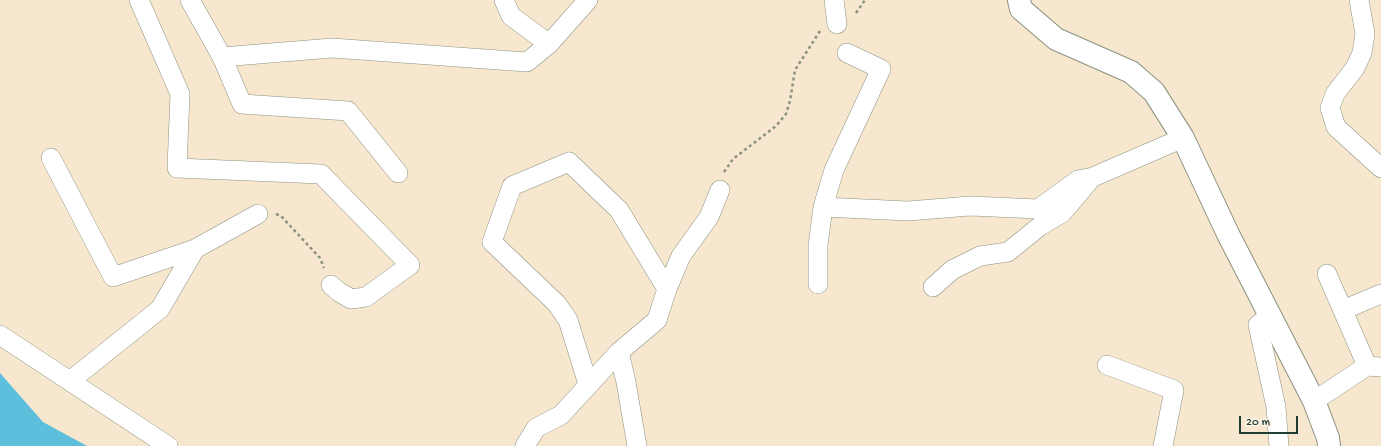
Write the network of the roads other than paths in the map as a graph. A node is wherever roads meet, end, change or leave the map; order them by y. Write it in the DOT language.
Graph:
graph roads {
  1 [pos="139,0"];
  2 [pos="190,0"];
  3 [pos="504,0"];
  4 [pos="588,0"];
  5 [pos="834,0"];
  6 [pos="1019,0"];
  7 [pos="1359,0"];
  8 [pos="837,24"];
  9 [pos="549,44"];
  10 [pos="846,53"];
  11 [pos="222,57"];
  12 [pos="1183,138"];
  13 [pos="51,158"];
  14 [pos="1381,168"];
  15 [pos="398,174"];
  16 [pos="1093,177"];
  17 [pos="720,190"];
  18 [pos="823,207"];
  19 [pos="258,214"];
  20 [pos="195,249"];
  21 [pos="1327,274"];
  22 [pos="818,284"];
  23 [pos="331,285"];
  24 [pos="933,288"];
  25 [pos="667,289"];
  26 [pos="1381,294"];
  27 [pos="1343,310"];
  28 [pos="1269,316"];
  29 [pos="0,335"];
  30 [pos="619,352"];
  31 [pos="1107,365"];
  32 [pos="1374,367"];
  33 [pos="70,381"];
  34 [pos="588,384"];
  35 [pos="1314,401"];
  36 [pos="168,446"];
  37 [pos="525,446"];
  38 [pos="637,446"];
  39 [pos="1163,446"];
  40 [pos="1278,446"];
  41 [pos="1329,446"];
  1 -- 23 [label="street"];
  2 -- 11 [label="street"];
  3 -- 9 [label="street"];
  4 -- 9 [label="street"];
  5 -- 8 [label="street"];
  6 -- 12 [label="street"];
  7 -- 14 [label="street"];
  9 -- 11 [label="street"];
  10 -- 18 [label="street"];
  11 -- 15 [label="street"];
  12 -- 16 [label="street"];
  12 -- 28 [label="street"];
  13 -- 20 [label="street"];
  16 -- 18 [label="street"];
  16 -- 24 [label="street"];
  17 -- 25 [label="street"];
  18 -- 22 [label="street"];
  19 -- 20 [label="street"];
  20 -- 33 [label="street"];
  21 -- 27 [label="street"];
  25 -- 30 [label="street"];
  25 -- 34 [label="street"];
  26 -- 27 [label="street"];
  27 -- 32 [label="street"];
  28 -- 35 [label="street"];
  28 -- 40 [label="street"];
  29 -- 33 [label="street"];
  30 -- 34 [label="street"];
  30 -- 38 [label="street"];
  31 -- 39 [label="street"];
  32 -- 35 [label="street"];
  33 -- 36 [label="street"];
  34 -- 37 [label="street"];
  35 -- 41 [label="street"];
}
